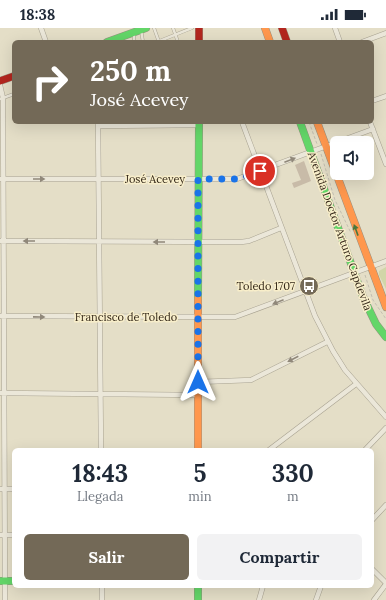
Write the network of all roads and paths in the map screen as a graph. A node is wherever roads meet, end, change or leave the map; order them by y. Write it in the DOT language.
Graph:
graph roads {
  1 [pos="41,28"];
  2 [pos="154,28"];
  3 [pos="173,28"];
  4 [pos="192,28"];
  5 [pos="199,28"];
  6 [pos="265,28"];
  7 [pos="282,28"];
  8 [pos="335,28"];
  9 [pos="140,30"];
  10 [pos="386,33"];
  11 [pos="175,35"];
  12 [pos="45,40"];
  13 [pos="112,40"];
  14 [pos="135,40"];
  15 [pos="142,40"];
  16 [pos="157,40"];
  17 [pos="163,40"];
  18 [pos="177,40"];
  19 [pos="199,40"];
  20 [pos="269,40"];
  21 [pos="286,40"];
  22 [pos="339,40"];
  23 [pos="367,40"];
  24 [pos="12,77"];
  25 [pos="0,82"];
  26 [pos="0,85"];
  27 [pos="12,95"];
  28 [pos="386,96"];
  29 [pos="2,98"];
  30 [pos="374,100"];
  31 [pos="98,124"];
  32 [pos="198,124"];
  33 [pos="243,124"];
  34 [pos="301,124"];
  35 [pos="310,124"];
  36 [pos="317,124"];
  37 [pos="371,124"];
  38 [pos="373,129"];
  39 [pos="322,148"];
  40 [pos="311,152"];
  41 [pos="384,152"];
  42 [pos="386,164"];
  43 [pos="260,171"];
  44 [pos="2,179"];
  45 [pos="98,179"];
  46 [pos="198,179"];
  47 [pos="281,228"];
  48 [pos="352,234"];
  49 [pos="2,241"];
  50 [pos="99,242"];
  51 [pos="198,242"];
  52 [pos="386,261"];
  53 [pos="366,268"];
  54 [pos="354,273"];
  55 [pos="304,292"];
  56 [pos="386,307"];
  57 [pos="2,316"];
  58 [pos="100,317"];
  59 [pos="198,317"];
  60 [pos="386,319"];
  61 [pos="386,337"];
  62 [pos="328,342"];
  63 [pos="198,382"];
  64 [pos="356,384"];
  65 [pos="2,393"];
  66 [pos="100,395"];
  67 [pos="198,395"];
  68 [pos="386,417"];
  69 [pos="386,428"];
  70 [pos="101,448"];
  71 [pos="198,448"];
  72 [pos="272,448"];
  73 [pos="367,448"];
  74 [pos="3,488"];
  75 [pos="386,505"];
  76 [pos="374,518"];
  77 [pos="0,535"];
  78 [pos="6,535"];
  79 [pos="12,535"];
  80 [pos="374,571"];
  81 [pos="3,581"];
  82 [pos="386,584"];
  83 [pos="102,588"];
  84 [pos="198,588"];
  85 [pos="262,588"];
  86 [pos="320,588"];
  87 [pos="5,600"];
  88 [pos="102,600"];
  89 [pos="198,600"];
  90 [pos="259,600"];
  91 [pos="316,600"];
  92 [pos="374,600"];
  1 -- 12 [label="street"];
  2 -- 16 [label="lane"];
  3 -- 11 [label="lane"];
  4 -- 11 [label="lane"];
  5 -- 19 [label="main road"];
  6 -- 20 [label="main road"];
  7 -- 21 [label="main road"];
  8 -- 22 [label="street"];
  9 -- 13 [label="main road"];
  9 -- 14 [label="lane"];
  9 -- 15 [label="lane"];
  10 -- 23 [label="street"];
  11 -- 17 [label="lane"];
  11 -- 18 [label="lane"];
  24 -- 25 [label="main road"];
  26 -- 29 [label="street"];
  27 -- 29 [label="lane"];
  28 -- 30 [label="street"];
  29 -- 44 [label="street"];
  31 -- 45 [label="street"];
  32 -- 46 [label="main road"];
  33 -- 43 [label="street"];
  34 -- 40 [label="main road, Avenida Doctor Arturo Capdevila"];
  35 -- 39 [label="path"];
  36 -- 39 [label="main road, Avenida Doctor Arturo Capdevila"];
  37 -- 38 [label="street"];
  38 -- 39 [label="street, José Acevey"];
  38 -- 41 [label="street"];
  39 -- 40 [label="street, José Acevey"];
  39 -- 48 [label="path"];
  53 -- 39 [label="main road, Avenida Doctor Arturo Capdevila, one-way"];
  43 -- 40 [label="street, José Acevey, one-way"];
  40 -- 54 [label="main road, Avenida Doctor Arturo Capdevila"];
  41 -- 42 [label="street"];
  43 -- 46 [label="street, José Acevey"];
  43 -- 47 [label="street"];
  44 -- 45 [label="street, José Acevey, one-way"];
  44 -- 49 [label="street"];
  45 -- 46 [label="street, José Acevey"];
  45 -- 50 [label="street"];
  46 -- 51 [label="main road"];
  47 -- 51 [label="street"];
  47 -- 55 [label="street"];
  50 -- 49 [label="street, one-way"];
  49 -- 57 [label="street"];
  51 -- 50 [label="street, one-way"];
  50 -- 58 [label="street"];
  51 -- 59 [label="main road"];
  52 -- 53 [label="street, Francisco de Toledo"];
  53 -- 54 [label="street, Francisco de Toledo"];
  53 -- 56 [label="main road, Avenida Doctor Arturo Capdevila"];
  53 -- 60 [label="path"];
  54 -- 55 [label="street, Francisco de Toledo"];
  54 -- 61 [label="main road, Avenida Doctor Arturo Capdevila"];
  55 -- 59 [label="street, Francisco de Toledo, one-way"];
  55 -- 62 [label="street"];
  57 -- 58 [label="street, Francisco de Toledo, one-way"];
  57 -- 65 [label="street"];
  58 -- 59 [label="street, Francisco de Toledo"];
  58 -- 66 [label="street"];
  59 -- 63 [label="main road"];
  62 -- 63 [label="street, one-way"];
  62 -- 64 [label="street"];
  63 -- 67 [label="main road"];
  64 -- 68 [label="street"];
  64 -- 72 [label="street"];
  65 -- 66 [label="street"];
  65 -- 74 [label="street"];
  66 -- 67 [label="street"];
  66 -- 70 [label="street"];
  67 -- 71 [label="main road"];
  69 -- 73 [label="street"];
  74 -- 78 [label="street"];
  75 -- 76 [label="street"];
  77 -- 78 [label="street"];
  78 -- 79 [label="street"];
  78 -- 81 [label="street"];
  80 -- 82 [label="street"];
  81 -- 87 [label="street"];
  82 -- 92 [label="street"];
  83 -- 88 [label="street"];
  84 -- 89 [label="main road"];
  85 -- 90 [label="street"];
  86 -- 91 [label="street"];
}
